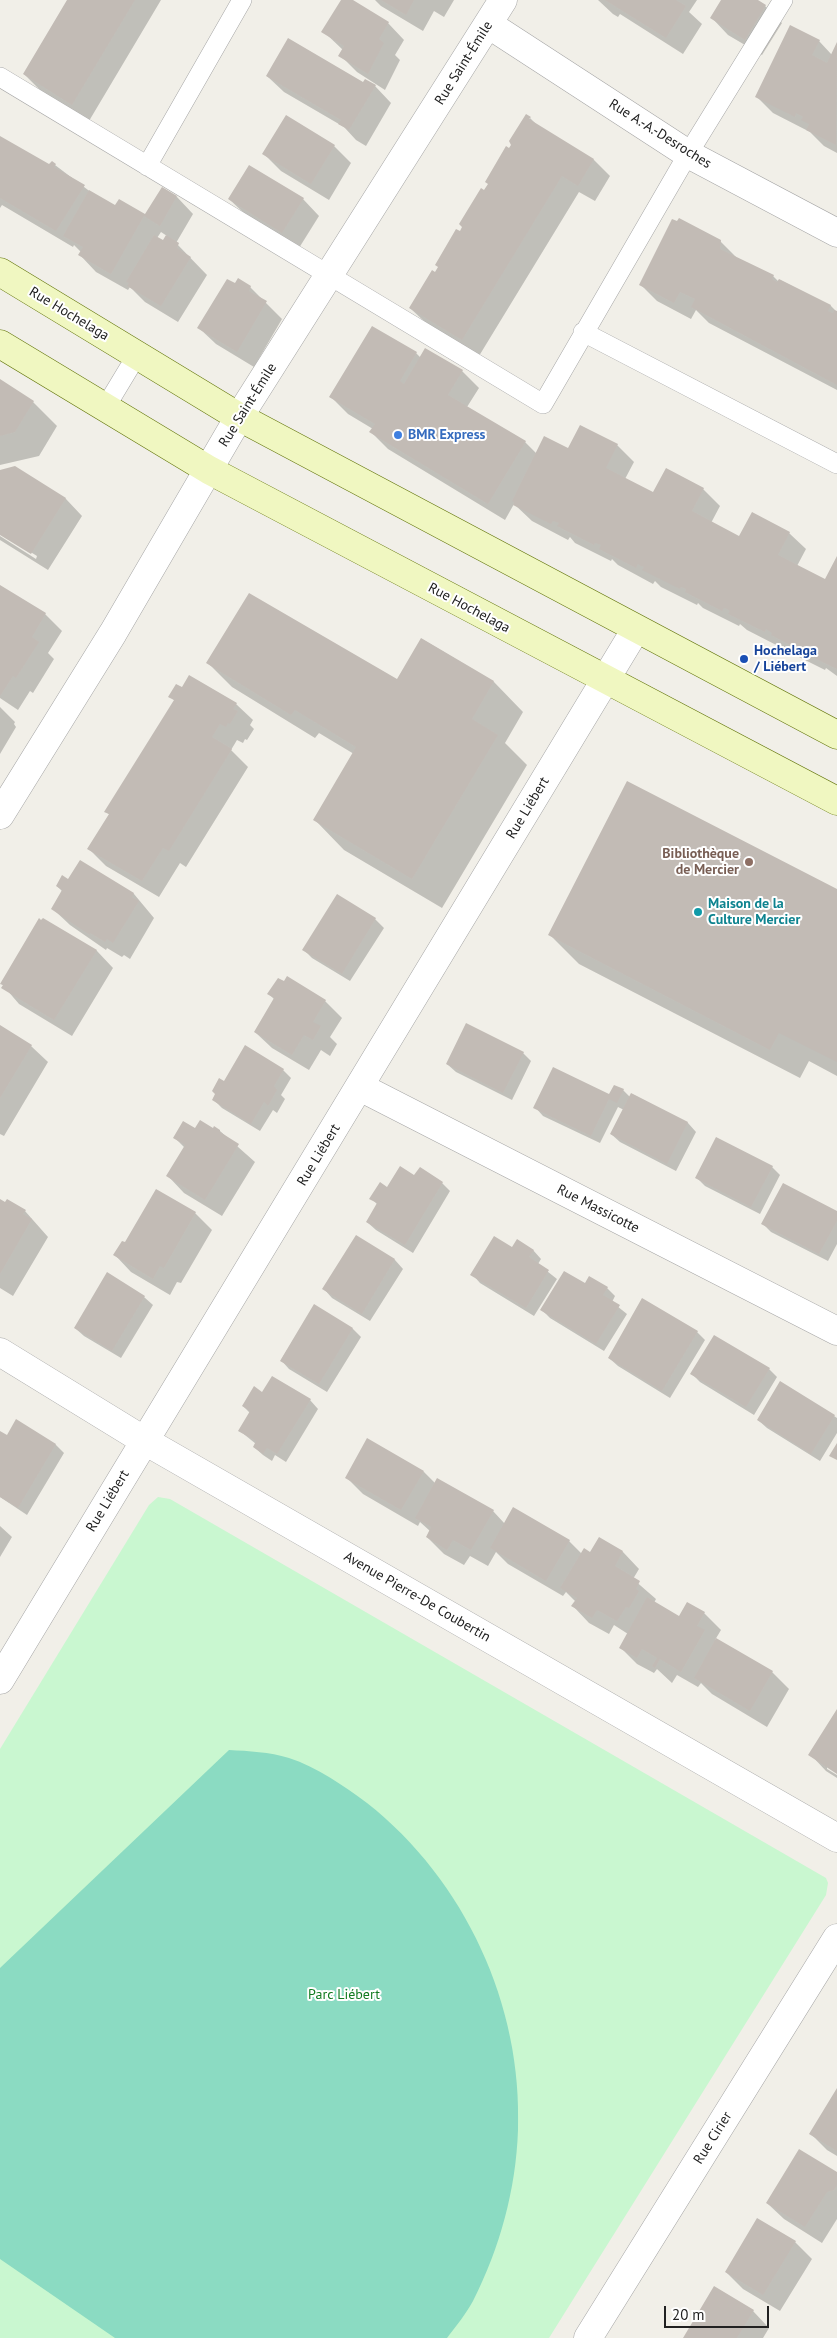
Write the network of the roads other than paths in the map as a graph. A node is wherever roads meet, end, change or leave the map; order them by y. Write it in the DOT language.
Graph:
graph roads {
  1 [pos="242,0"];
  2 [pos="503,0"];
  3 [pos="783,0"];
  4 [pos="488,24"];
  5 [pos="0,77"];
  6 [pos="688,154"];
  7 [pos="147,166"];
  8 [pos="837,233"];
  9 [pos="0,272"];
  10 [pos="329,275"];
  11 [pos="583,332"];
  12 [pos="0,344"];
  13 [pos="137,356"];
  14 [pos="105,408"];
  15 [pos="239,417"];
  16 [pos="837,464"];
  17 [pos="209,470"];
  18 [pos="636,629"];
  19 [pos="606,680"];
  20 [pos="837,735"];
  21 [pos="837,801"];
  22 [pos="0,815"];
  23 [pos="360,1087"];
  24 [pos="837,1331"];
  25 [pos="0,1352"];
  26 [pos="145,1441"];
  27 [pos="0,1680"];
  28 [pos="837,1838"];
  29 [pos="837,1938"];
  30 [pos="588,2338"];
  1 -- 7 [label="lane"];
  2 -- 4 [label="street, Rue Saint-Émile"];
  3 -- 6 [label="lane"];
  4 -- 6 [label="street, Rue A.-A.-Desroches"];
  4 -- 10 [label="street, Rue Saint-Émile"];
  5 -- 7 [label="lane"];
  6 -- 8 [label="street, Rue A.-A.-Desroches"];
  6 -- 11 [label="lane"];
  7 -- 10 [label="lane"];
  9 -- 13 [label="main road, Rue Hochelaga"];
  10 -- 11 [label="lane"];
  10 -- 15 [label="street, Rue Saint-Émile"];
  11 -- 16 [label="lane"];
  12 -- 14 [label="main road, Rue Hochelaga"];
  13 -- 14 [label="lane"];
  13 -- 15 [label="main road, Rue Hochelaga"];
  14 -- 17 [label="main road, Rue Hochelaga"];
  15 -- 17 [label="street, Rue Saint-Émile"];
  15 -- 18 [label="main road, Rue Hochelaga"];
  17 -- 19 [label="main road, Rue Hochelaga"];
  17 -- 22 [label="street, Rue Saint-Émile"];
  18 -- 19 [label="street, Rue Liébert"];
  18 -- 20 [label="main road, Rue Hochelaga"];
  19 -- 21 [label="main road, Rue Hochelaga"];
  19 -- 23 [label="street, Rue Liébert"];
  23 -- 24 [label="street, Rue Massicotte"];
  23 -- 26 [label="street, Rue Liébert"];
  25 -- 26 [label="street, Avenue Pierre-De Coubertin"];
  26 -- 27 [label="street, Rue Liébert"];
  26 -- 28 [label="street, Avenue Pierre-De Coubertin"];
  29 -- 30 [label="street, Rue Cirier"];
}
